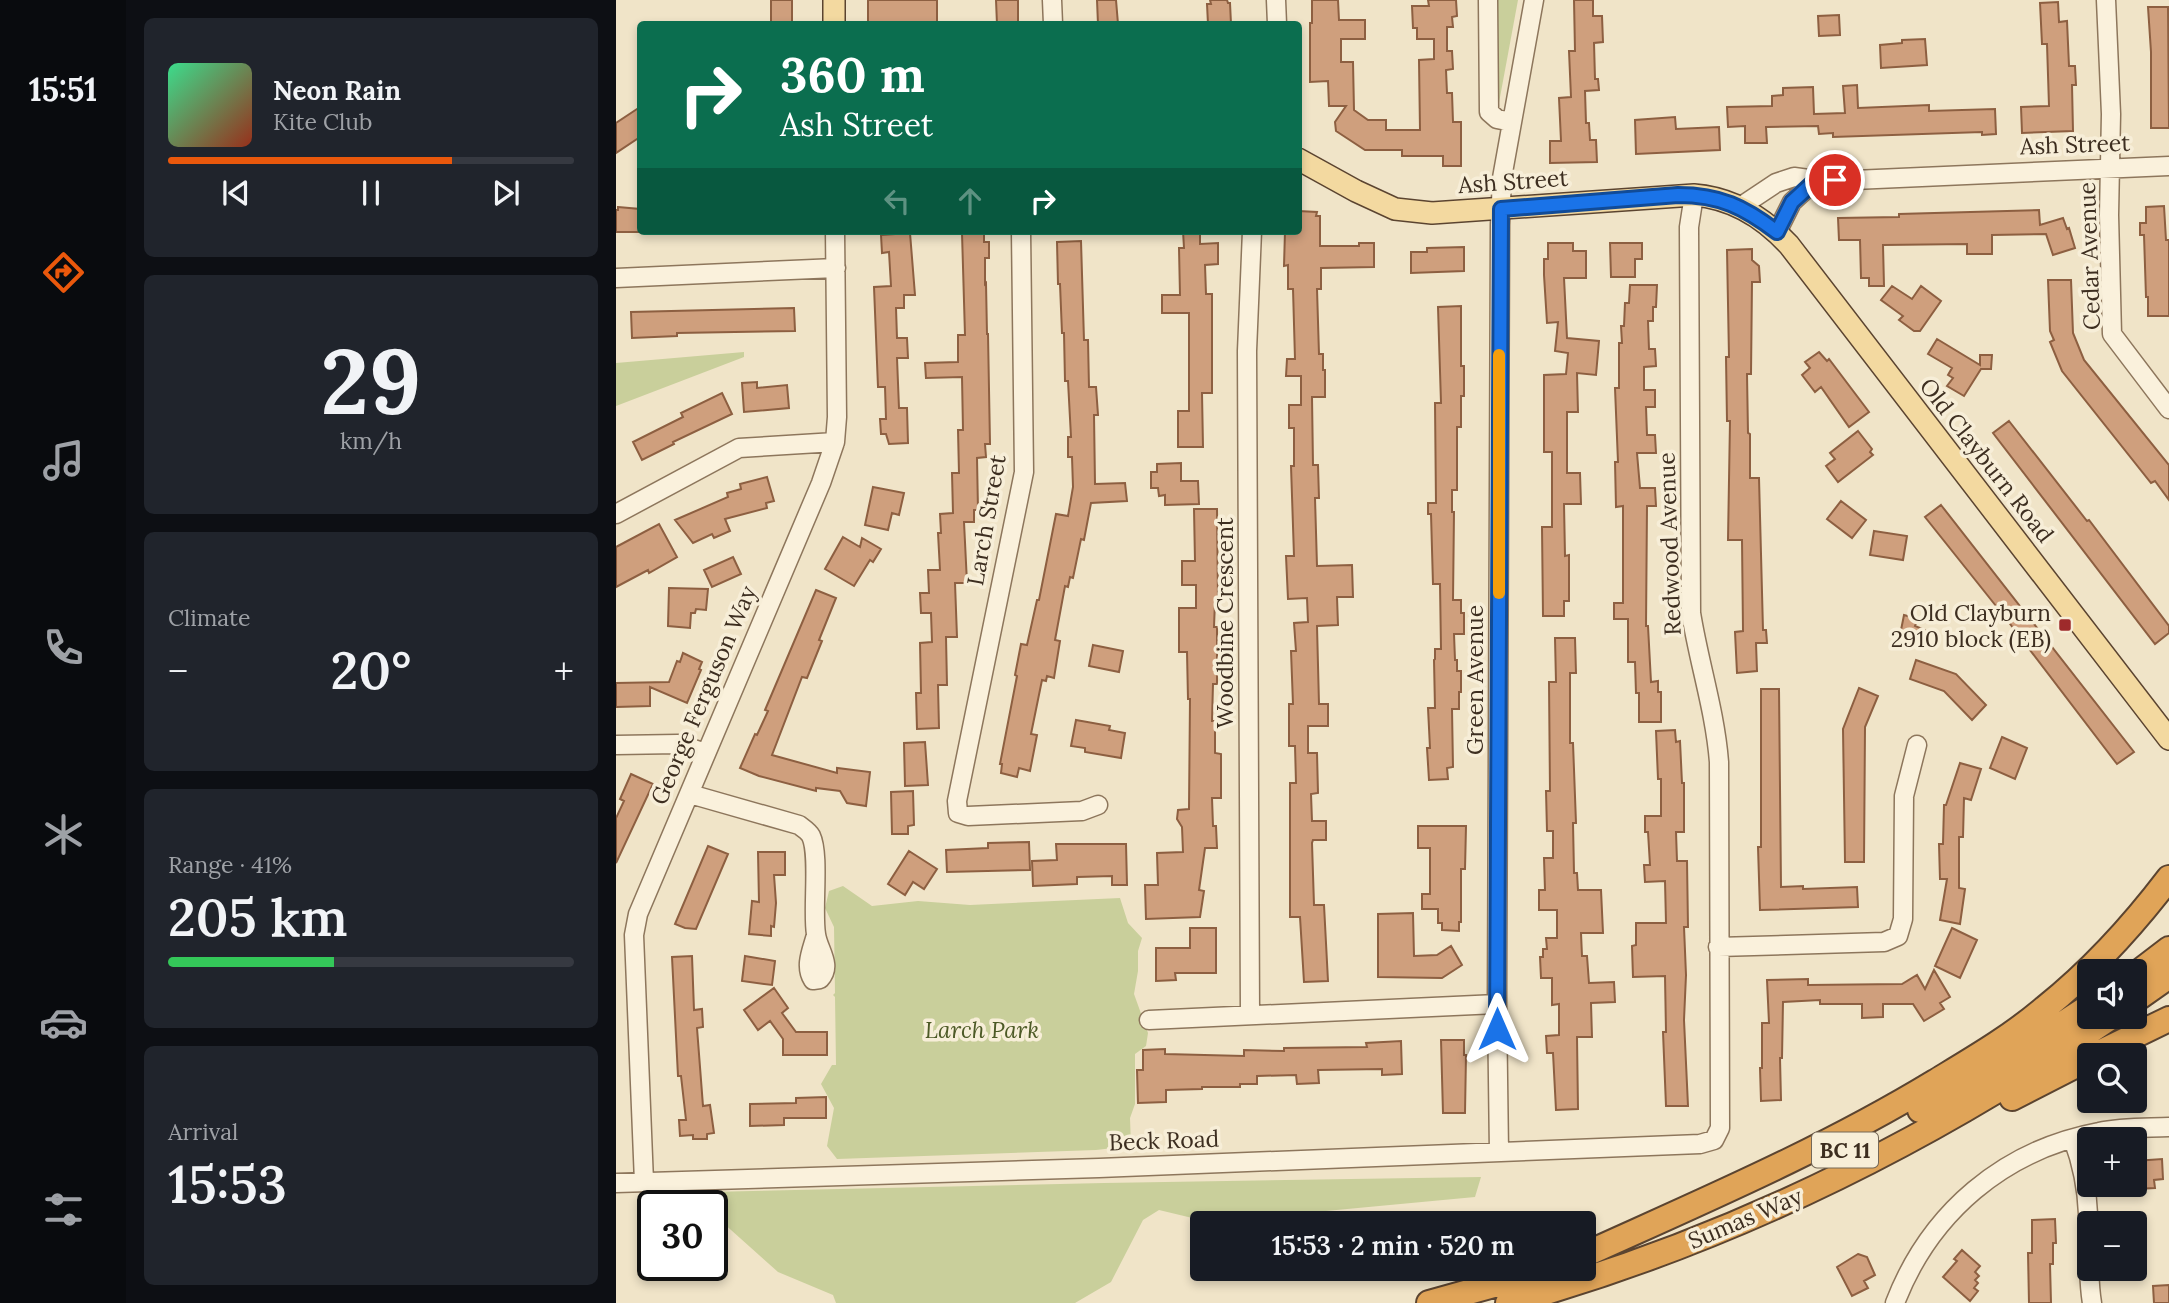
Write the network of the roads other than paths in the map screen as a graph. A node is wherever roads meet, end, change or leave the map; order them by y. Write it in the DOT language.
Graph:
graph roads {
  1 [pos="834,0"];
  2 [pos="1052,0"];
  3 [pos="1276,0"];
  4 [pos="1488,0"];
  5 [pos="1534,0"];
  6 [pos="2106,0"];
  7 [pos="834,21"];
  8 [pos="1053,21"];
  9 [pos="1277,21"];
  10 [pos="1512,122"];
  11 [pos="1302,161"];
  12 [pos="2169,166"];
  13 [pos="2110,169"];
  14 [pos="1816,180"];
  15 [pos="1694,195"];
  16 [pos="1501,209"];
  17 [pos="1749,212"];
  18 [pos="1777,232"];
  19 [pos="835,235"];
  20 [pos="1021,235"];
  21 [pos="1252,235"];
  22 [pos="836,268"];
  23 [pos="616,278"];
  24 [pos="2169,409"];
  25 [pos="835,442"];
  26 [pos="616,514"];
  27 [pos="2169,739"];
  28 [pos="616,745"];
  29 [pos="1917,745"];
  30 [pos="706,753"];
  31 [pos="690,793"];
  32 [pos="1098,805"];
  33 [pos="2169,878"];
  34 [pos="1718,947"];
  35 [pos="2169,950"];
  36 [pos="825,961"];
  37 [pos="2147,966"];
  38 [pos="2169,976"];
  39 [pos="2147,992"];
  40 [pos="1497,1004"];
  41 [pos="2077,1015"];
  42 [pos="1250,1016"];
  43 [pos="2169,1019"];
  44 [pos="1149,1020"];
  45 [pos="2092,1029"];
  46 [pos="2120,1043"];
  47 [pos="2077,1065"];
  48 [pos="2169,1127"];
  49 [pos="2073,1139"];
  50 [pos="1714,1140"];
  51 [pos="1499,1152"];
  52 [pos="644,1182"];
  53 [pos="616,1183"];
  54 [pos="1683,1245"];
  55 [pos="1596,1251"];
  56 [pos="1596,1253"];
  57 [pos="1508,1281"];
  58 [pos="1429,1303"];
  59 [pos="1508,1303"];
  60 [pos="1895,1303"];
  61 [pos="2092,1303"];
  1 -- 7 [label="main road"];
  2 -- 8 [label="street"];
  3 -- 9 [label="street"];
  4 -- 10 [label="street"];
  5 -- 10 [label="street, Green Avenue"];
  6 -- 13 [label="street, Cedar Avenue"];
  10 -- 16 [label="street, Green Avenue"];
  11 -- 16 [label="main road, Ash Street"];
  12 -- 13 [label="street, Ash Street"];
  13 -- 14 [label="street, Ash Street"];
  13 -- 24 [label="street, Cedar Avenue"];
  14 -- 17 [label="street, Ash Street"];
  14 -- 18 [label="street"];
  15 -- 16 [label="main road, Ash Street"];
  15 -- 17 [label="main road, Ash Street"];
  15 -- 34 [label="street, Redwood Avenue"];
  16 -- 40 [label="street, Green Avenue"];
  17 -- 18 [label="main road, Old Clayburn Road"];
  18 -- 27 [label="main road, Old Clayburn Road"];
  19 -- 22 [label="street, George Ferguson Way"];
  20 -- 32 [label="street, Larch Street"];
  21 -- 42 [label="street, Woodbine Crescent"];
  22 -- 23 [label="street"];
  22 -- 25 [label="street, George Ferguson Way"];
  25 -- 26 [label="street"];
  25 -- 30 [label="street, George Ferguson Way"];
  28 -- 30 [label="street"];
  29 -- 34 [label="street"];
  30 -- 31 [label="street, George Ferguson Way"];
  31 -- 36 [label="street"];
  31 -- 52 [label="street, George Ferguson Way"];
  33 -- 55 [label="highway"];
  34 -- 50 [label="street, Redwood Avenue"];
  35 -- 37 [label="highway"];
  38 -- 39 [label="highway"];
  40 -- 42 [label="street"];
  40 -- 51 [label="street, Green Avenue"];
  41 -- 56 [label="highway, Sumas Way / BC 11"];
  42 -- 44 [label="street"];
  43 -- 46 [label="highway"];
  45 -- 54 [label="highway, Sumas Way / BC 11"];
  47 -- 54 [label="highway"];
  48 -- 49 [label="street"];
  49 -- 60 [label="street"];
  49 -- 61 [label="street"];
  50 -- 51 [label="street, Beck Road"];
  51 -- 52 [label="street, Beck Road"];
  52 -- 53 [label="street, Beck Road"];
  54 -- 59 [label="highway, Sumas Way / BC 11"];
  57 -- 58 [label="highway"];
}
